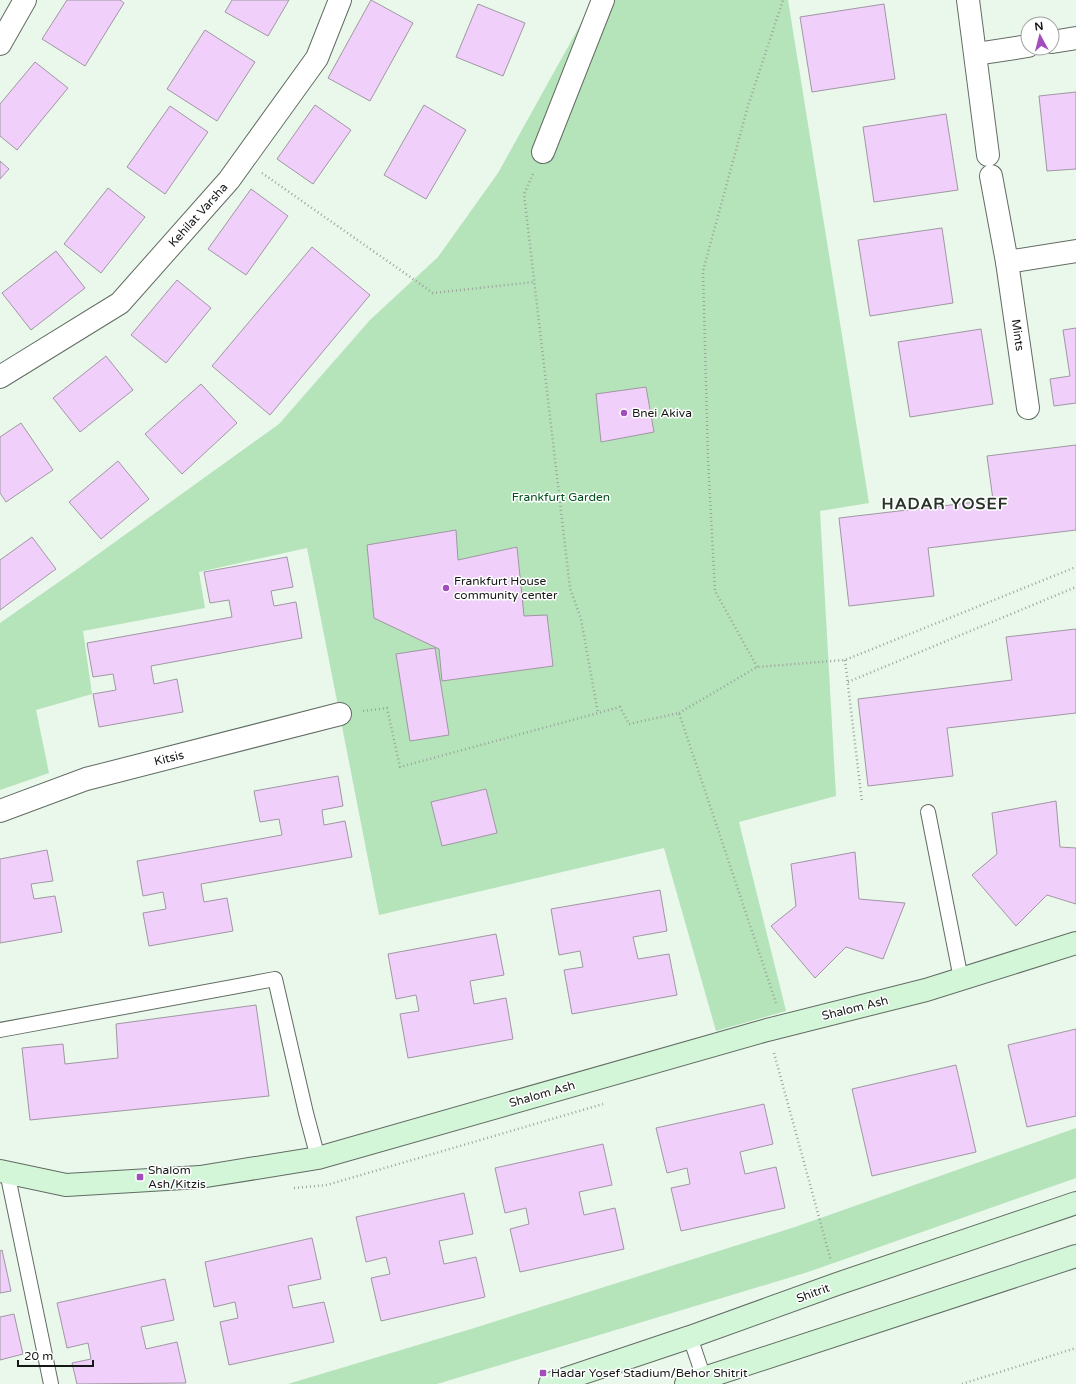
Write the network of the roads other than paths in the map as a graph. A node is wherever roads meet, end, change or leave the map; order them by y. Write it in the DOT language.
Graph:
graph roads {
  1 [pos="26,0"];
  2 [pos="340,0"];
  3 [pos="603,0"];
  4 [pos="968,0"];
  5 [pos="1076,38"];
  6 [pos="1060,41"];
  7 [pos="0,44"];
  8 [pos="1020,47"];
  9 [pos="976,54"];
  10 [pos="543,152"];
  11 [pos="1076,250"];
  12 [pos="1008,262"];
  13 [pos="0,377"];
  14 [pos="1028,408"];
  15 [pos="340,714"];
  16 [pos="0,811"];
  17 [pos="928,812"];
  18 [pos="1076,943"];
  19 [pos="961,979"];
  20 [pos="0,1030"];
  21 [pos="318,1158"];
  22 [pos="4,1172"];
  23 [pos="1076,1203"];
  24 [pos="1076,1256"];
  25 [pos="690,1337"];
  26 [pos="699,1382"];
  27 [pos="50,1384"];
  28 [pos="550,1384"];
  1 -- 7 [label="street"];
  2 -- 13 [label="street, Kehilat Varsha"];
  3 -- 10 [label="street"];
  4 -- 9 [label="street, Mints"];
  5 -- 6 [label="street"];
  8 -- 9 [label="street"];
  9 -- 12 [label="street, Mints"];
  11 -- 12 [label="street"];
  12 -- 14 [label="street, Mints"];
  15 -- 16 [label="street, Kitsis"];
  17 -- 19 [label="lane"];
  18 -- 19 [label="street, Shalom Ash"];
  19 -- 21 [label="street, Shalom Ash"];
  20 -- 21 [label="lane"];
  21 -- 22 [label="street, Shalom Ash"];
  22 -- 27 [label="lane"];
  23 -- 25 [label="street, Shitrit"];
  24 -- 26 [label="street"];
  25 -- 26 [label="lane"];
  25 -- 28 [label="street, Shitrit"];
}
